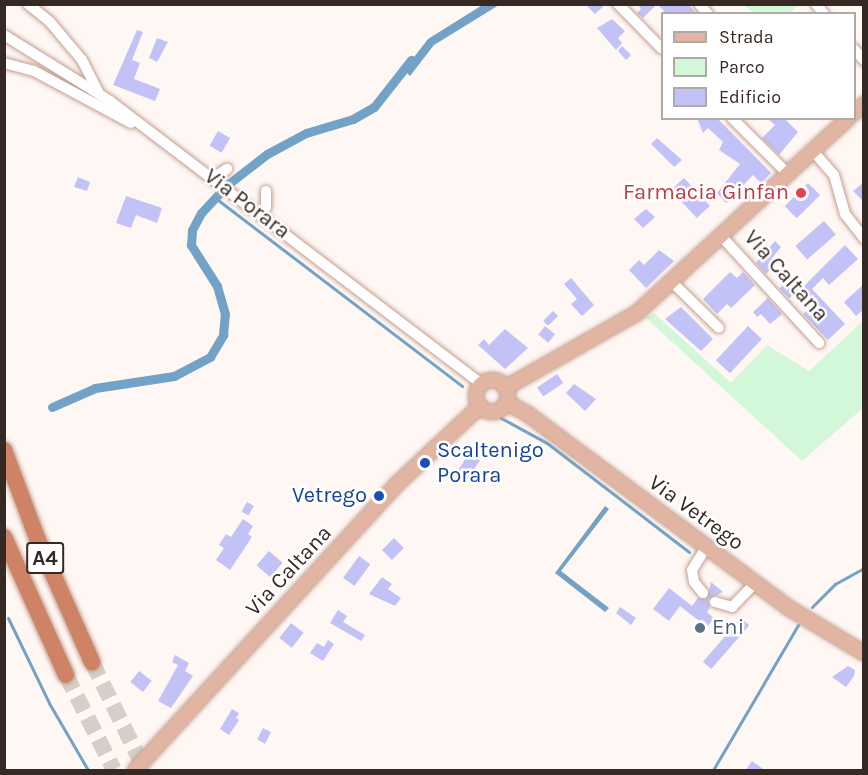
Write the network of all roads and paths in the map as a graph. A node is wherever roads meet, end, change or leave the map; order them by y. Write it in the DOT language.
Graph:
graph roads {
  1 [pos="618,4"];
  2 [pos="35,6"];
  3 [pos="4,35"];
  4 [pos="661,48"];
  5 [pos="4,63"];
  6 [pos="100,95"];
  7 [pos="734,120"];
  8 [pos="846,120"];
  9 [pos="152,133"];
  10 [pos="813,151"];
  11 [pos="226,169"];
  12 [pos="788,174"];
  13 [pos="215,179"];
  14 [pos="266,191"];
  15 [pos="260,214"];
  16 [pos="722,237"];
  17 [pos="864,238"];
  18 [pos="673,283"];
  19 [pos="719,328"];
  20 [pos="819,344"];
  21 [pos="482,384"];
  22 [pos="505,388"];
  23 [pos="506,402"];
  24 [pos="480,406"];
  25 [pos="4,450"];
  26 [pos="4,537"];
  27 [pos="706,548"];
  28 [pos="755,583"];
  29 [pos="703,592"];
  30 [pos="715,602"];
  31 [pos="864,653"];
  32 [pos="92,662"];
  33 [pos="66,675"];
  34 [pos="135,771"];
  1 -- 4 [label="street"];
  2 -- 6 [label="street"];
  3 -- 6 [label="street, Via Porara"];
  5 -- 9 [label="street"];
  6 -- 9 [label="street, Via Porara"];
  7 -- 12 [label="street"];
  8 -- 10 [label="main road, Via Caltana"];
  9 -- 13 [label="street, Via Porara"];
  10 -- 12 [label="main road, Via Caltana"];
  10 -- 17 [label="street"];
  11 -- 13 [label="street"];
  12 -- 16 [label="main road, Via Caltana"];
  13 -- 15 [label="street, Via Porara"];
  14 -- 15 [label="street"];
  15 -- 21 [label="street, Via Porara"];
  16 -- 18 [label="main road, Via Caltana"];
  16 -- 20 [label="street, Via Caltana"];
  18 -- 19 [label="street"];
  18 -- 22 [label="main road, Via Caltana"];
  21 -- 22 [label="main road"];
  21 -- 24 [label="main road"];
  22 -- 23 [label="main road"];
  23 -- 24 [label="main road"];
  23 -- 27 [label="main road, Via Vetrego"];
  24 -- 34 [label="main road, Via Caltana"];
  25 -- 32 [label="highway, A4"];
  26 -- 33 [label="highway, A4"];
  27 -- 28 [label="main road, Via Vetrego"];
  27 -- 29 [label="street"];
  28 -- 30 [label="street"];
  28 -- 31 [label="main road, Via Vetrego"];
}
